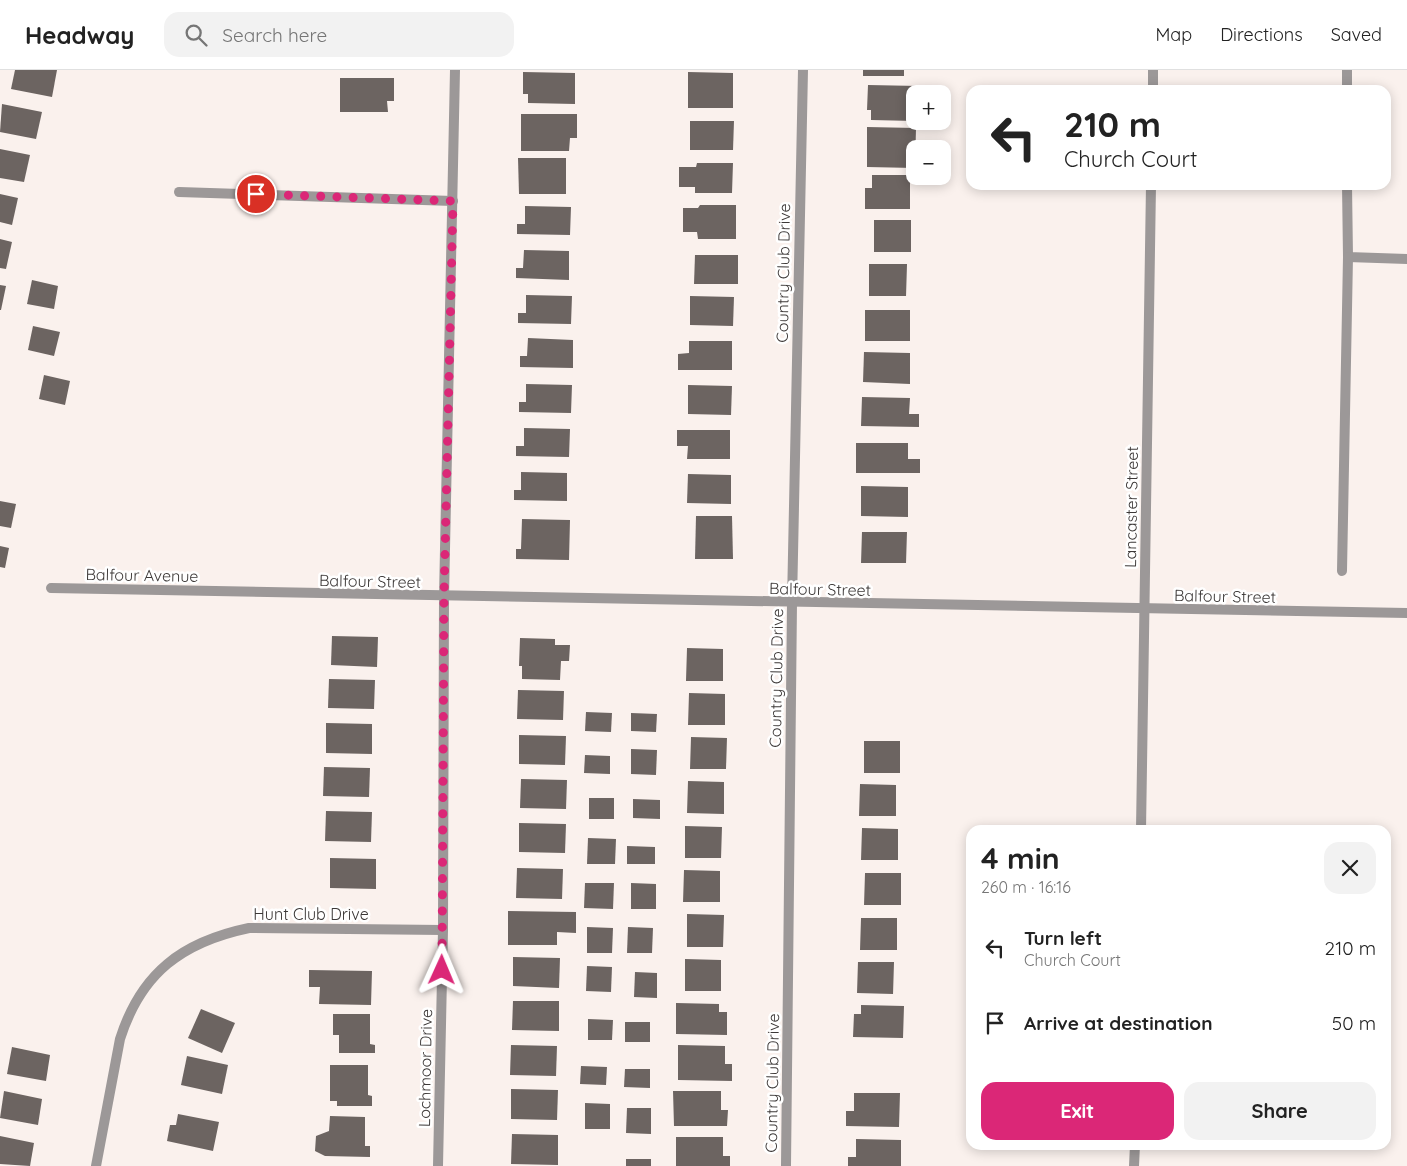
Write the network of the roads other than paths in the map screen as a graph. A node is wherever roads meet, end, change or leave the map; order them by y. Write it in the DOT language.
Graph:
graph roads {
  1 [pos="455,70"];
  2 [pos="802,70"];
  3 [pos="1153,70"];
  4 [pos="1347,70"];
  5 [pos="1153,85"];
  6 [pos="1347,85"];
  7 [pos="1151,190"];
  8 [pos="1348,190"];
  9 [pos="179,192"];
  10 [pos="453,201"];
  11 [pos="1348,257"];
  12 [pos="1407,260"];
  13 [pos="1342,571"];
  14 [pos="51,588"];
  15 [pos="232,592"];
  16 [pos="444,597"];
  17 [pos="792,603"];
  18 [pos="1145,610"];
  19 [pos="1407,614"];
  20 [pos="1141,825"];
  21 [pos="442,930"];
  22 [pos="1135,1150"];
  23 [pos="96,1166"];
  24 [pos="438,1166"];
  25 [pos="786,1166"];
  26 [pos="1134,1166"];
  1 -- 10 [label="street, Lochmoor Drive"];
  2 -- 17 [label="street, Country Club Drive"];
  3 -- 5 [label="street"];
  4 -- 6 [label="street"];
  7 -- 18 [label="street, Lancaster Street"];
  8 -- 11 [label="street"];
  9 -- 10 [label="street"];
  10 -- 16 [label="street, Lochmoor Drive"];
  11 -- 12 [label="street"];
  11 -- 13 [label="street"];
  14 -- 15 [label="street, Balfour Avenue"];
  15 -- 16 [label="street, Balfour Street"];
  16 -- 17 [label="street, Balfour Street"];
  16 -- 21 [label="street, Lochmoor Drive"];
  17 -- 18 [label="street, Balfour Street"];
  17 -- 25 [label="street, Country Club Drive"];
  18 -- 19 [label="street, Balfour Street"];
  18 -- 20 [label="street, Lancaster Street"];
  21 -- 23 [label="street, Hunt Club Drive"];
  21 -- 24 [label="street, Lochmoor Drive"];
  22 -- 26 [label="street"];
}
